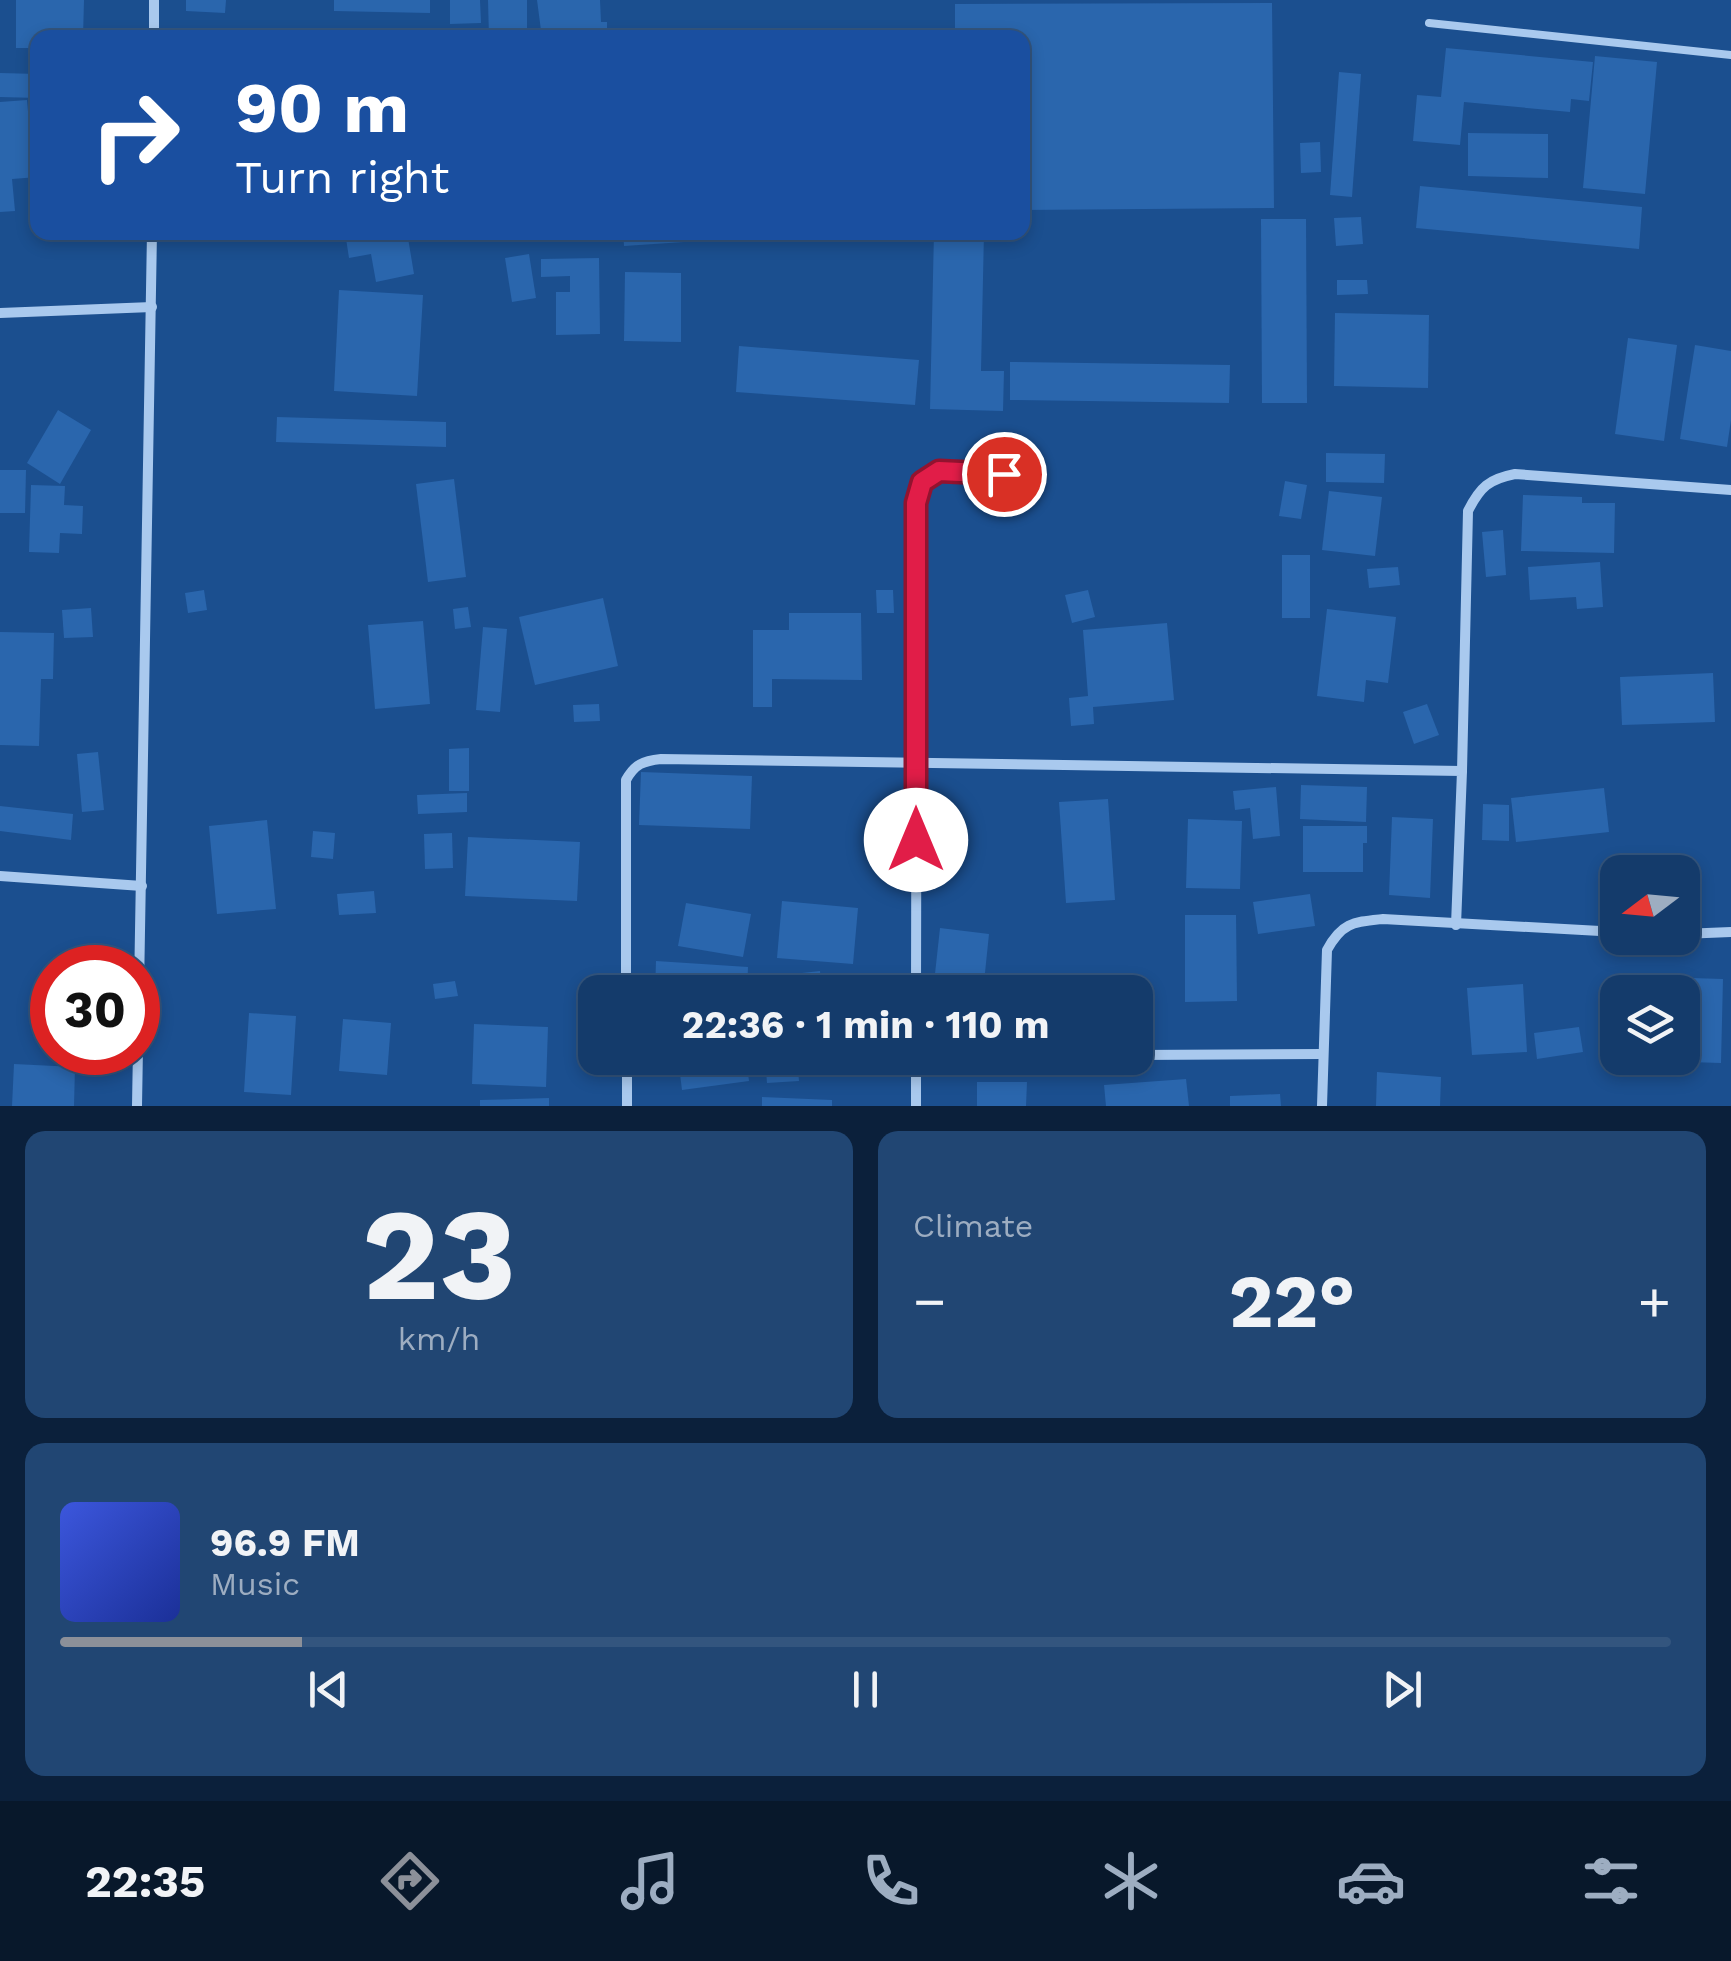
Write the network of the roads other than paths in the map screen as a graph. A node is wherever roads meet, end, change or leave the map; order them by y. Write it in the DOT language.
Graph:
graph roads {
  1 [pos="154,0"];
  2 [pos="1429,24"];
  3 [pos="154,30"];
  4 [pos="1731,55"];
  5 [pos="152,240"];
  6 [pos="152,306"];
  7 [pos="0,312"];
  8 [pos="1037,476"];
  9 [pos="1731,490"];
  10 [pos="915,764"];
  11 [pos="1462,771"];
  12 [pos="0,876"];
  13 [pos="142,886"];
  14 [pos="1456,924"];
  15 [pos="1600,931"];
  16 [pos="1731,932"];
  17 [pos="1700,933"];
  18 [pos="626,975"];
  19 [pos="916,975"];
  20 [pos="1324,1054"];
  21 [pos="1153,1055"];
  22 [pos="626,1075"];
  23 [pos="916,1075"];
  24 [pos="137,1106"];
  25 [pos="627,1106"];
  26 [pos="916,1106"];
  27 [pos="1322,1106"];
  1 -- 3 [label="street"];
  2 -- 4 [label="lane"];
  5 -- 6 [label="street"];
  6 -- 7 [label="street"];
  6 -- 13 [label="street"];
  8 -- 10 [label="street"];
  9 -- 11 [label="street"];
  10 -- 11 [label="street"];
  10 -- 18 [label="street"];
  10 -- 19 [label="street"];
  11 -- 14 [label="street"];
  12 -- 13 [label="street"];
  13 -- 24 [label="street"];
  14 -- 15 [label="street"];
  14 -- 20 [label="street"];
  16 -- 17 [label="street"];
  20 -- 21 [label="street"];
  20 -- 27 [label="street"];
  22 -- 25 [label="street"];
  23 -- 26 [label="street"];
}
